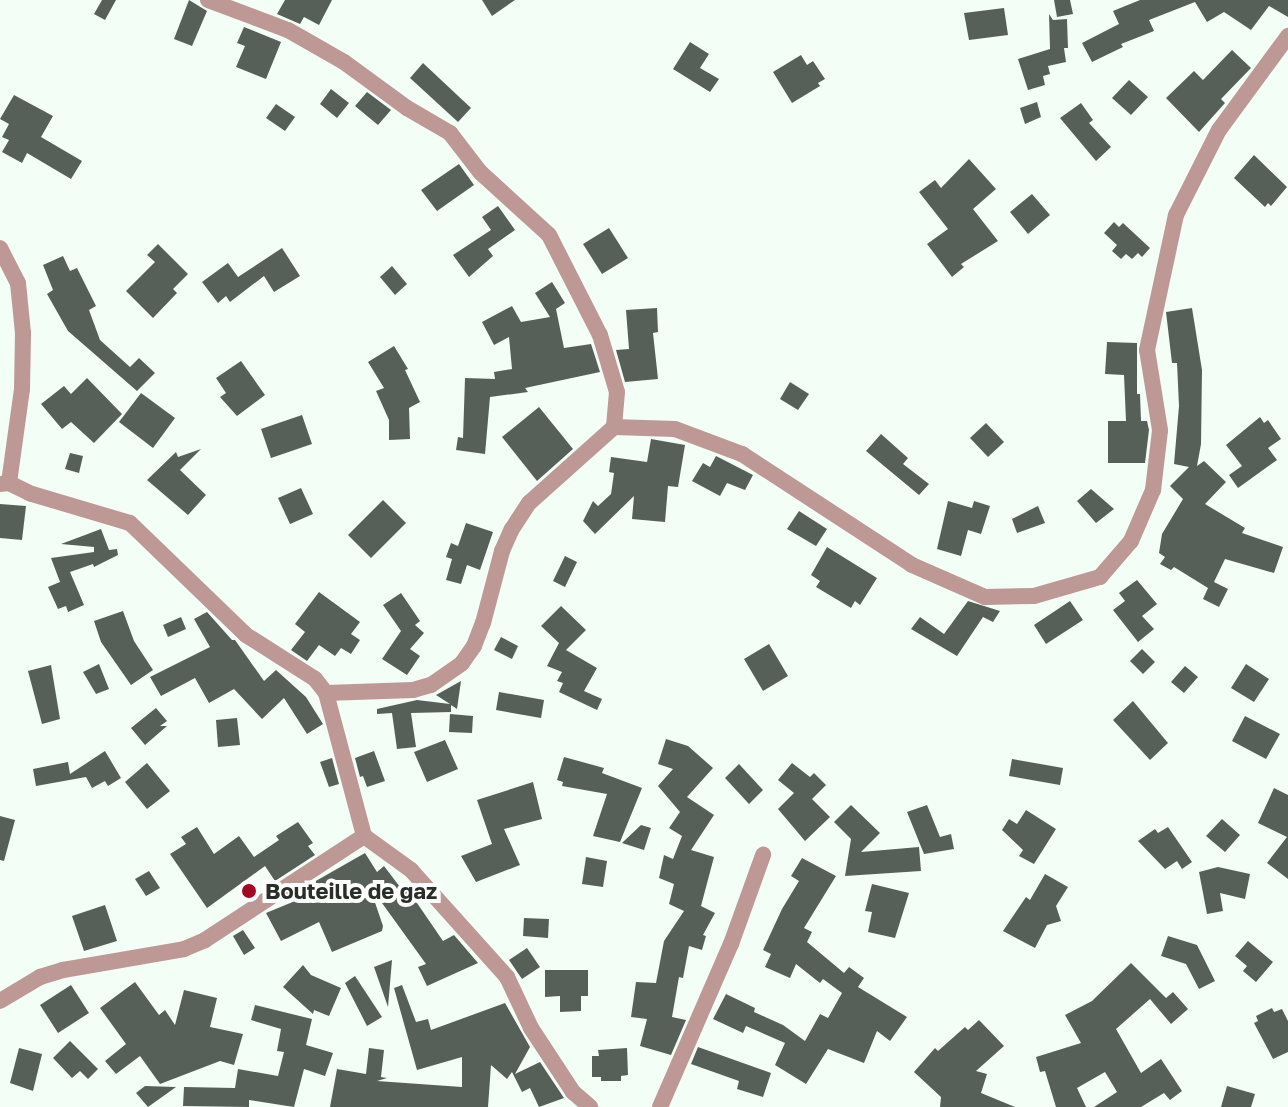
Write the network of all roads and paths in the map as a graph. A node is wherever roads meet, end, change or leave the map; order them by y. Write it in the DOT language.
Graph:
graph roads {
  1 [pos="208,0"];
  2 [pos="1288,36"];
  3 [pos="0,248"];
  4 [pos="614,427"];
  5 [pos="4,484"];
  6 [pos="326,693"];
  7 [pos="364,836"];
  8 [pos="763,855"];
  9 [pos="0,1001"];
  10 [pos="590,1107"];
  11 [pos="660,1107"];
  1 -- 4 [label="street"];
  2 -- 4 [label="street"];
  3 -- 5 [label="street"];
  4 -- 6 [label="street"];
  5 -- 6 [label="street"];
  6 -- 7 [label="street"];
  7 -- 9 [label="street"];
  7 -- 10 [label="street"];
  8 -- 11 [label="street"];
}
